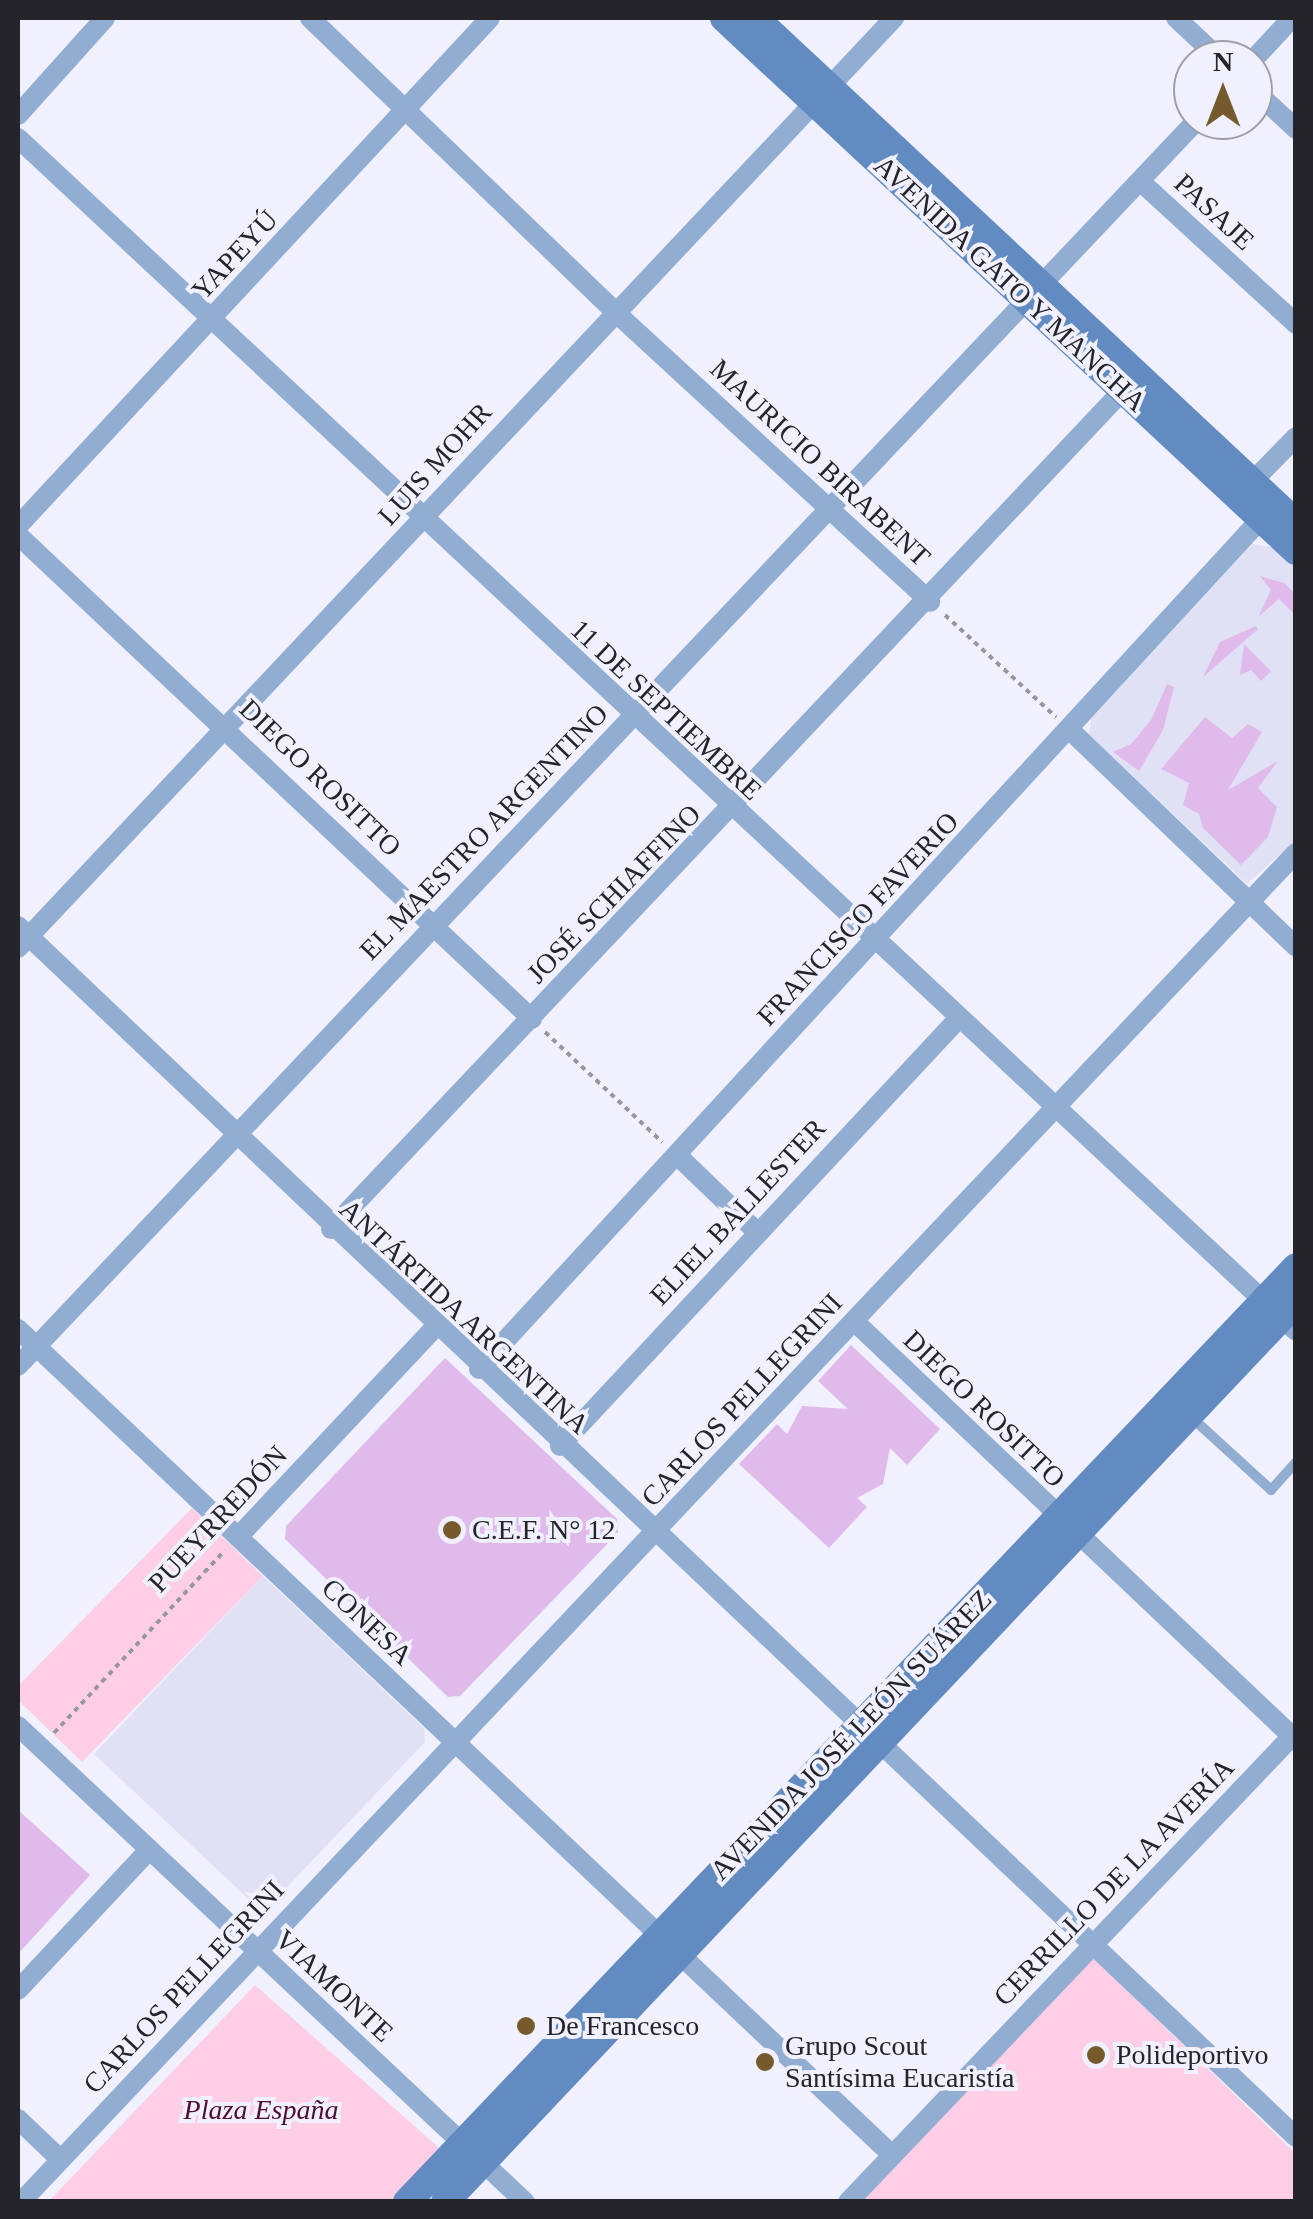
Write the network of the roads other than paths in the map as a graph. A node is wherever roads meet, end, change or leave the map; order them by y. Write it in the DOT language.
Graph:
graph roads {
  1 [pos="105,18"];
  2 [pos="310,18"];
  3 [pos="490,18"];
  4 [pos="724,18"];
  5 [pos="755,18"];
  6 [pos="894,18"];
  7 [pos="1176,18"];
  8 [pos="1292,18"];
  9 [pos="1200,40"];
  10 [pos="1272,40"];
  11 [pos="822,94"];
  12 [pos="1273,108"];
  13 [pos="406,109"];
  14 [pos="18,114"];
  15 [pos="1296,128"];
  16 [pos="18,138"];
  17 [pos="1178,140"];
  18 [pos="1140,181"];
  19 [pos="1033,291"];
  20 [pos="612,310"];
  21 [pos="212,321"];
  22 [pos="1296,324"];
  23 [pos="1130,383"];
  24 [pos="1296,437"];
  25 [pos="1245,490"];
  26 [pos="830,508"];
  27 [pos="1277,515"];
  28 [pos="423,519"];
  29 [pos="18,526"];
  30 [pos="18,535"];
  31 [pos="1296,551"];
  32 [pos="930,602"];
  33 [pos="632,716"];
  34 [pos="228,726"];
  35 [pos="1070,730"];
  36 [pos="732,809"];
  37 [pos="1296,853"];
  38 [pos="1248,902"];
  39 [pos="432,925"];
  40 [pos="21,937"];
  41 [pos="875,941"];
  42 [pos="1296,948"];
  43 [pos="958,1018"];
  44 [pos="532,1020"];
  45 [pos="1056,1108"];
  46 [pos="235,1138"];
  47 [pos="677,1155"];
  48 [pos="331,1229"];
  49 [pos="755,1230"];
  50 [pos="1296,1267"];
  51 [pos="1284,1313"];
  52 [pos="854,1321"];
  53 [pos="435,1327"];
  54 [pos="18,1329"];
  55 [pos="36,1346"];
  56 [pos="18,1366"];
  57 [pos="479,1369"];
  58 [pos="1189,1415"];
  59 [pos="560,1446"];
  60 [pos="1296,1462"];
  61 [pos="1067,1526"];
  62 [pos="655,1532"];
  63 [pos="238,1538"];
  64 [pos="18,1726"];
  65 [pos="872,1731"];
  66 [pos="1294,1736"];
  67 [pos="454,1742"];
  68 [pos="149,1850"];
  69 [pos="671,1943"];
  70 [pos="1093,1944"];
  71 [pos="256,1951"];
  72 [pos="18,1990"];
  73 [pos="18,2119"];
  74 [pos="1296,2136"];
  75 [pos="474,2153"];
  76 [pos="892,2155"];
  77 [pos="60,2160"];
  78 [pos="21,2202"];
  79 [pos="407,2202"];
  80 [pos="444,2202"];
  81 [pos="525,2202"];
  82 [pos="848,2202"];
  1 -- 14 [label="street"];
  2 -- 13 [label="street, MAURICIO BIRABENT"];
  3 -- 13 [label="street, YAPEYÚ"];
  4 -- 11 [label="main road, AVENIDA GATO Y MANCHA"];
  5 -- 11 [label="main road, AVENIDA GATO Y MANCHA"];
  6 -- 11 [label="street, LUIS MOHR"];
  7 -- 9 [label="street"];
  8 -- 10 [label="street"];
  11 -- 19 [label="main road, AVENIDA GATO Y MANCHA"];
  11 -- 20 [label="street, LUIS MOHR"];
  12 -- 15 [label="street"];
  13 -- 20 [label="street, MAURICIO BIRABENT"];
  13 -- 21 [label="street, YAPEYÚ"];
  16 -- 21 [label="street, 11 DE SEPTIEMBRE"];
  17 -- 18 [label="street, EL MAESTRO ARGENTINO"];
  18 -- 19 [label="street, EL MAESTRO ARGENTINO"];
  18 -- 22 [label="street, PASAJE"];
  19 -- 23 [label="main road, AVENIDA GATO Y MANCHA"];
  19 -- 26 [label="street, EL MAESTRO ARGENTINO"];
  20 -- 26 [label="street, MAURICIO BIRABENT"];
  20 -- 28 [label="street, LUIS MOHR"];
  21 -- 28 [label="street, 11 DE SEPTIEMBRE"];
  21 -- 29 [label="street, YAPEYÚ"];
  23 -- 25 [label="main road, AVENIDA GATO Y MANCHA"];
  23 -- 32 [label="street, JOSÉ SCHIAFFINO"];
  24 -- 25 [label="street"];
  25 -- 27 [label="main road, AVENIDA GATO Y MANCHA"];
  26 -- 32 [label="street, MAURICIO BIRABENT"];
  26 -- 33 [label="street, EL MAESTRO ARGENTINO"];
  27 -- 31 [label="main road, AVENIDA GATO Y MANCHA"];
  27 -- 35 [label="street, FRANCISCO FAVERIO"];
  28 -- 33 [label="street, 11 DE SEPTIEMBRE"];
  28 -- 34 [label="street, LUIS MOHR"];
  30 -- 34 [label="street, DIEGO ROSITTO"];
  32 -- 36 [label="street, JOSÉ SCHIAFFINO"];
  33 -- 36 [label="street, 11 DE SEPTIEMBRE"];
  33 -- 39 [label="street, EL MAESTRO ARGENTINO"];
  34 -- 39 [label="street, DIEGO ROSITTO"];
  34 -- 40 [label="street, LUIS MOHR"];
  35 -- 38 [label="street"];
  35 -- 41 [label="street, FRANCISCO FAVERIO"];
  36 -- 41 [label="street, 11 DE SEPTIEMBRE"];
  36 -- 44 [label="street, JOSÉ SCHIAFFINO"];
  37 -- 38 [label="street, CARLOS PELLEGRINI"];
  38 -- 42 [label="street"];
  38 -- 45 [label="street, CARLOS PELLEGRINI"];
  39 -- 44 [label="street, DIEGO ROSITTO"];
  39 -- 46 [label="street, EL MAESTRO ARGENTINO"];
  40 -- 46 [label="street, ANTÁRTIDA ARGENTINA"];
  41 -- 43 [label="street, 11 DE SEPTIEMBRE"];
  41 -- 47 [label="street, FRANCISCO FAVERIO"];
  43 -- 45 [label="street, 11 DE SEPTIEMBRE"];
  43 -- 49 [label="street, ELIEL BALLESTER"];
  44 -- 48 [label="street, JOSÉ SCHIAFFINO"];
  45 -- 51 [label="street, 11 DE SEPTIEMBRE"];
  45 -- 52 [label="street, CARLOS PELLEGRINI"];
  46 -- 48 [label="street, ANTÁRTIDA ARGENTINA"];
  46 -- 55 [label="street, EL MAESTRO ARGENTINO"];
  47 -- 49 [label="street"];
  47 -- 57 [label="street, FRANCISCO FAVERIO"];
  48 -- 53 [label="street, ANTÁRTIDA ARGENTINA"];
  49 -- 59 [label="street, ELIEL BALLESTER"];
  50 -- 51 [label="main road, AVENIDA JOSÉ LEÓN SUÁREZ"];
  51 -- 58 [label="main road, AVENIDA JOSÉ LEÓN SUÁREZ"];
  51 -- 61 [label="main road, AVENIDA JOSÉ LEÓN SUÁREZ"];
  52 -- 61 [label="street, DIEGO ROSITTO"];
  52 -- 62 [label="street, CARLOS PELLEGRINI"];
  53 -- 57 [label="street, ANTÁRTIDA ARGENTINA"];
  53 -- 63 [label="street, PUEYRREDÓN"];
  54 -- 55 [label="street, CONESA"];
  55 -- 56 [label="street, EL MAESTRO ARGENTINO"];
  55 -- 63 [label="street, CONESA"];
  57 -- 59 [label="street, ANTÁRTIDA ARGENTINA"];
  58 -- 60 [label="lane"];
  58 -- 61 [label="main road, AVENIDA JOSÉ LEÓN SUÁREZ"];
  59 -- 62 [label="street, ANTÁRTIDA ARGENTINA"];
  61 -- 65 [label="main road, AVENIDA JOSÉ LEÓN SUÁREZ"];
  61 -- 66 [label="street, DIEGO ROSITTO"];
  62 -- 65 [label="street, ANTÁRTIDA ARGENTINA"];
  62 -- 67 [label="street, CARLOS PELLEGRINI"];
  63 -- 67 [label="street, CONESA"];
  64 -- 68 [label="street, VIAMONTE"];
  65 -- 69 [label="main road, AVENIDA JOSÉ LEÓN SUÁREZ"];
  65 -- 70 [label="street, ANTÁRTIDA ARGENTINA"];
  66 -- 70 [label="street, CERRILLO DE LA AVERÍA"];
  67 -- 69 [label="street, CONESA"];
  67 -- 71 [label="street, CARLOS PELLEGRINI"];
  68 -- 71 [label="street, VIAMONTE"];
  68 -- 72 [label="street"];
  69 -- 75 [label="main road, AVENIDA JOSÉ LEÓN SUÁREZ"];
  69 -- 76 [label="street, CONESA"];
  70 -- 74 [label="street, ANTÁRTIDA ARGENTINA"];
  70 -- 76 [label="street, CERRILLO DE LA AVERÍA"];
  71 -- 75 [label="street, VIAMONTE"];
  71 -- 77 [label="street, CARLOS PELLEGRINI"];
  73 -- 77 [label="street"];
  75 -- 79 [label="main road, AVENIDA JOSÉ LEÓN SUÁREZ"];
  75 -- 80 [label="main road, AVENIDA JOSÉ LEÓN SUÁREZ"];
  75 -- 81 [label="street, VIAMONTE"];
  76 -- 82 [label="street, CERRILLO DE LA AVERÍA"];
  77 -- 78 [label="street, CARLOS PELLEGRINI"];
}
